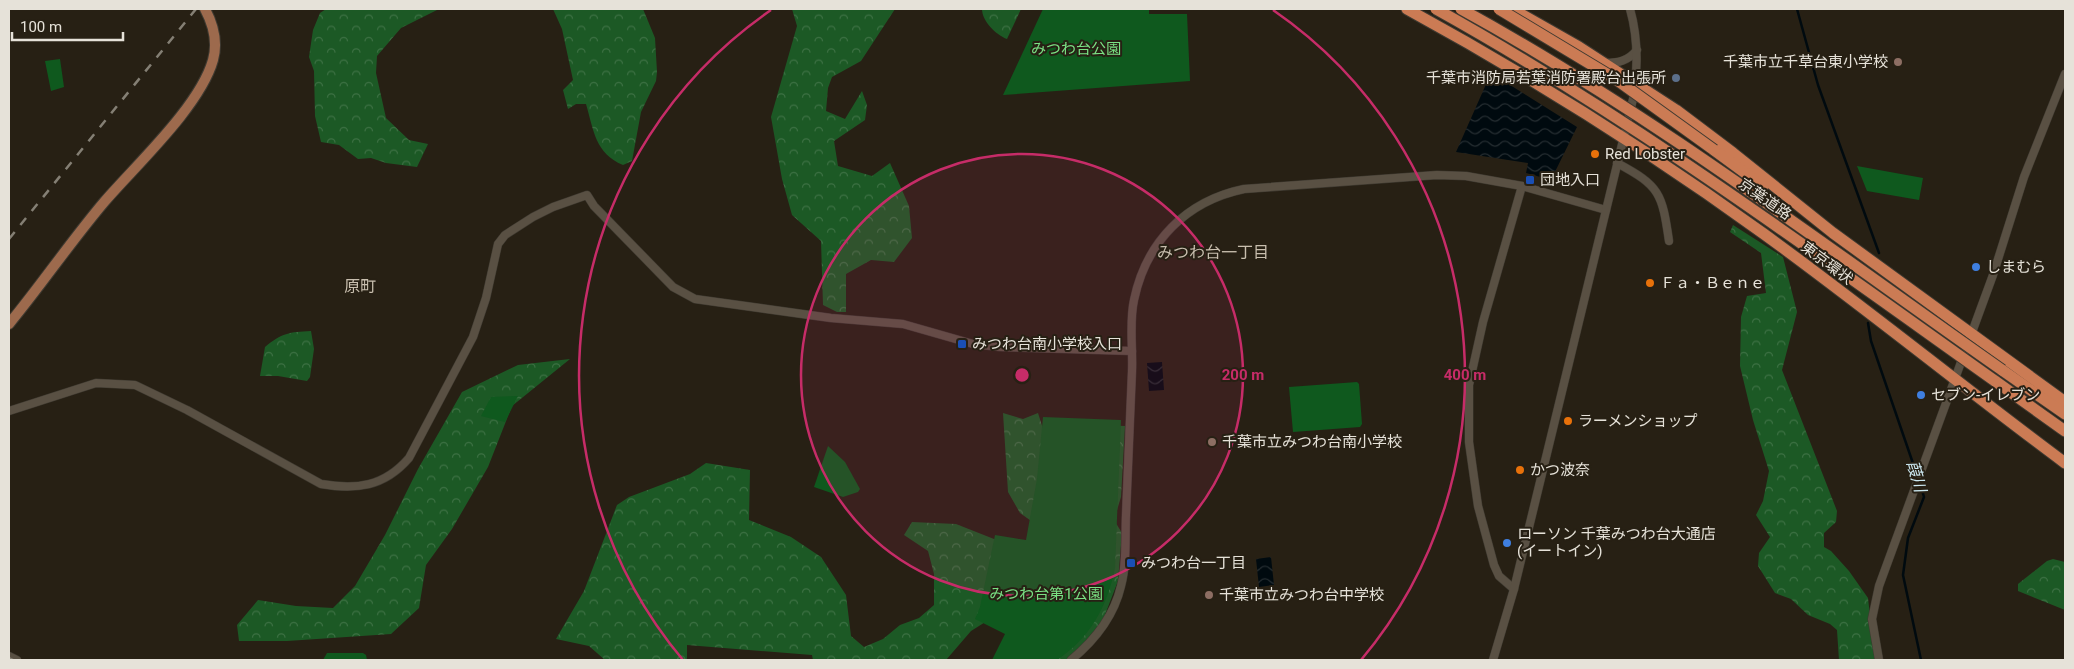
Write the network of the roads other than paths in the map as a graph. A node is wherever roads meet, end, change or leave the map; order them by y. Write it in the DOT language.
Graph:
graph roads {
  1 [pos="1407,9"];
  2 [pos="1436,9"];
  3 [pos="1462,9"];
  4 [pos="1501,9"];
  5 [pos="1512,9"];
  6 [pos="1630,9"];
  7 [pos="207,13"];
  8 [pos="1527,18"];
  9 [pos="1637,50"];
  10 [pos="1603,62"];
  11 [pos="2065,74"];
  12 [pos="1636,84"];
  13 [pos="1623,139"];
  14 [pos="1616,163"];
  15 [pos="1522,186"];
  16 [pos="1606,210"];
  17 [pos="1833,233"];
  18 [pos="1670,241"];
  19 [pos="9,324"];
  20 [pos="1971,335"];
  21 [pos="1132,351"];
  22 [pos="1955,380"];
  23 [pos="2065,402"];
  24 [pos="9,411"];
  25 [pos="2065,414"];
  26 [pos="2065,430"];
  27 [pos="2065,463"];
  28 [pos="1514,589"];
  29 [pos="9,656"];
  30 [pos="16,660"];
  31 [pos="1071,660"];
  32 [pos="1493,660"];
  33 [pos="1878,660"];
  1 -- 13 [label="highway, 東京環状"];
  2 -- 26 [label="highway, 京葉道路, bridge"];
  3 -- 25 [label="highway, 京葉道路, bridge"];
  4 -- 8 [label="highway"];
  4 -- 17 [label="highway, bridge"];
  5 -- 8 [label="highway, 東京環状"];
  6 -- 9 [label="street"];
  7 -- 19 [label="main road"];
  8 -- 10 [label="highway, 東京環状"];
  9 -- 10 [label="street"];
  9 -- 12 [label="street"];
  10 -- 12 [label="highway, 東京環状"];
  11 -- 20 [label="street"];
  12 -- 13 [label="street"];
  12 -- 17 [label="highway, 東京環状"];
  13 -- 14 [label="street"];
  13 -- 22 [label="highway, 東京環状"];
  14 -- 16 [label="street"];
  14 -- 18 [label="street"];
  15 -- 16 [label="street"];
  15 -- 21 [label="street"];
  15 -- 28 [label="street"];
  16 -- 28 [label="street"];
  17 -- 20 [label="highway, 東京環状"];
  20 -- 22 [label="street"];
  20 -- 23 [label="highway, 東京環状"];
  21 -- 24 [label="street"];
  21 -- 31 [label="street"];
  22 -- 27 [label="highway, 東京環状"];
  22 -- 33 [label="street"];
  28 -- 32 [label="street"];
  29 -- 30 [label="street"];
}
